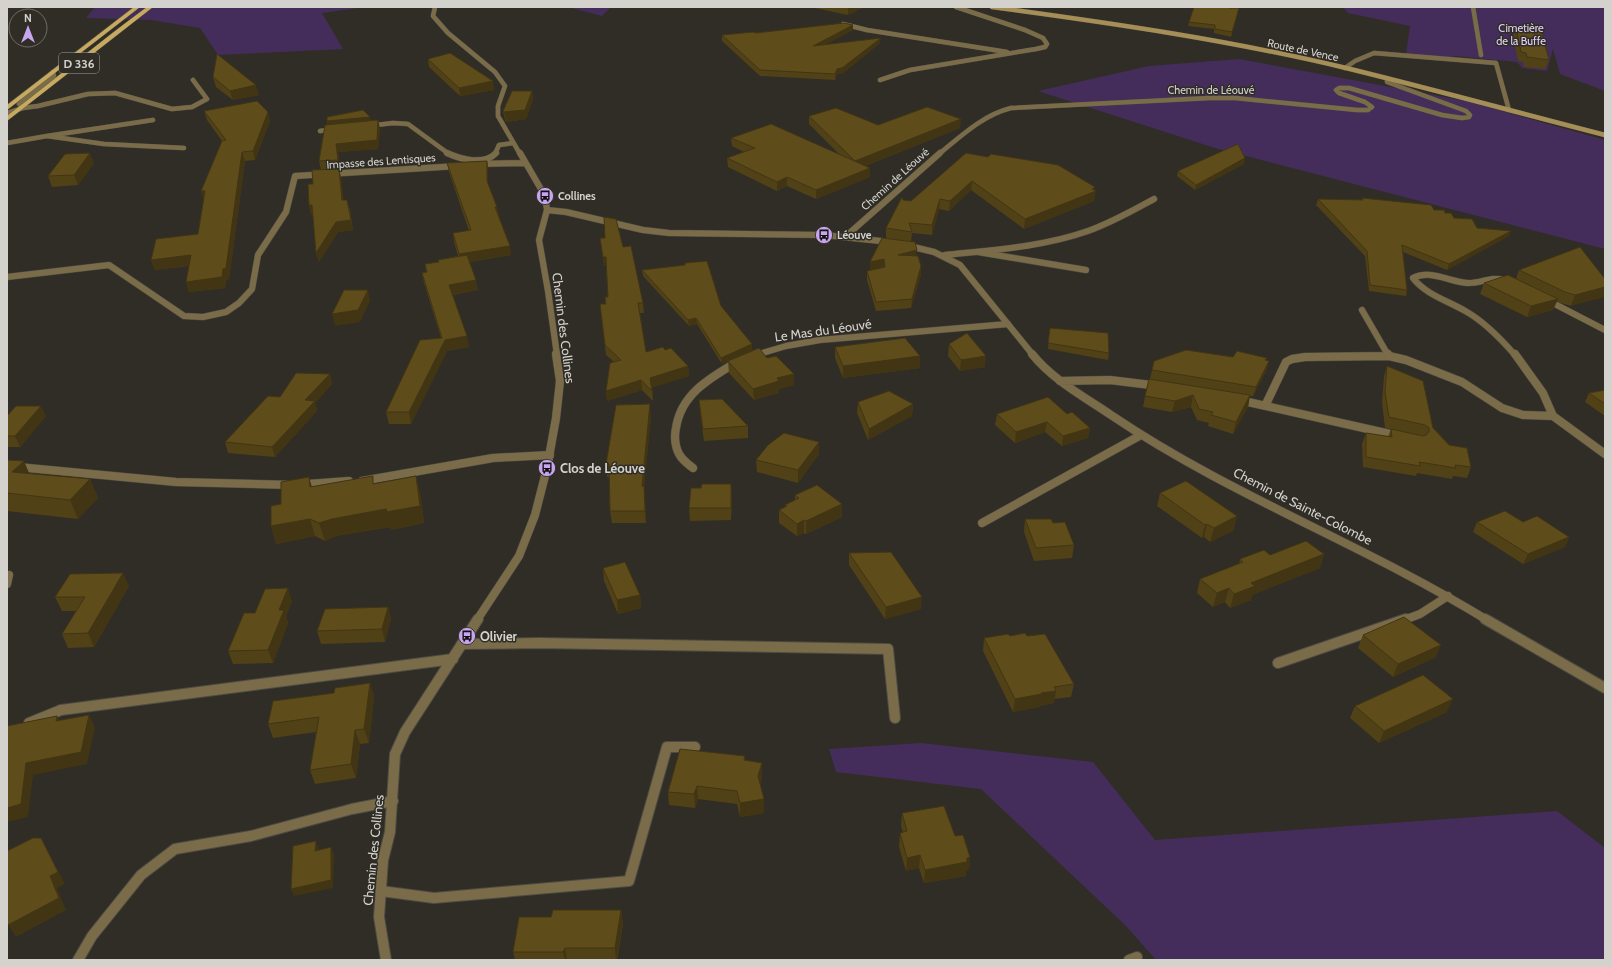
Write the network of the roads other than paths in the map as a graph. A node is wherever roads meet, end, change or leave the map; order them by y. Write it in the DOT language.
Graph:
graph roads {
  1 [pos="137,7"];
  2 [pos="150,7"];
  3 [pos="435,7"];
  4 [pos="956,7"];
  5 [pos="992,7"];
  6 [pos="1473,7"];
  7 [pos="838,24"];
  8 [pos="1014,53"];
  9 [pos="1482,58"];
  10 [pos="1345,68"];
  11 [pos="53,72"];
  12 [pos="1387,79"];
  13 [pos="193,80"];
  14 [pos="880,80"];
  15 [pos="7,106"];
  16 [pos="23,108"];
  17 [pos="1509,110"];
  18 [pos="7,113"];
  19 [pos="7,119"];
  20 [pos="153,120"];
  21 [pos="364,126"];
  22 [pos="342,128"];
  23 [pos="320,131"];
  24 [pos="1605,135"];
  25 [pos="47,136"];
  26 [pos="7,143"];
  27 [pos="513,143"];
  28 [pos="184,148"];
  29 [pos="525,163"];
  30 [pos="1154,199"];
  31 [pos="547,210"];
  32 [pos="845,237"];
  33 [pos="978,252"];
  34 [pos="944,255"];
  35 [pos="1086,270"];
  36 [pos="7,277"];
  37 [pos="1512,284"];
  38 [pos="1544,298"];
  39 [pos="1362,310"];
  40 [pos="1008,324"];
  41 [pos="1605,330"];
  42 [pos="1389,356"];
  43 [pos="1060,381"];
  44 [pos="1167,387"];
  45 [pos="1228,398"];
  46 [pos="1266,404"];
  47 [pos="1554,416"];
  48 [pos="1141,435"];
  49 [pos="1405,438"];
  50 [pos="1605,454"];
  51 [pos="550,455"];
  52 [pos="7,466"];
  53 [pos="693,468"];
  54 [pos="982,523"];
  55 [pos="1448,596"];
  56 [pos="462,644"];
  57 [pos="453,659"];
  58 [pos="1278,663"];
  59 [pos="1605,688"];
  60 [pos="895,718"];
  61 [pos="20,725"];
  62 [pos="695,747"];
  63 [pos="393,801"];
  64 [pos="381,891"];
  65 [pos="78,960"];
  66 [pos="386,960"];
  1 -- 11 [label="main road, D 336"];
  2 -- 16 [label="main road, D 336"];
  3 -- 27 [label="street"];
  4 -- 8 [label="street"];
  5 -- 10 [label="main road, Route de Vence"];
  6 -- 9 [label="street"];
  7 -- 8 [label="street"];
  8 -- 14 [label="street"];
  9 -- 10 [label="street"];
  9 -- 17 [label="street"];
  10 -- 12 [label="main road, Route de Vence"];
  11 -- 15 [label="main road, D 336"];
  11 -- 16 [label="street"];
  12 -- 17 [label="main road, Route de Vence"];
  12 -- 32 [label="street, Chemin de Léouvé"];
  13 -- 16 [label="street"];
  16 -- 18 [label="street"];
  16 -- 19 [label="main road, D 336"];
  17 -- 24 [label="main road, Route de Vence"];
  20 -- 25 [label="street"];
  21 -- 27 [label="street"];
  22 -- 23 [label="street"];
  25 -- 26 [label="street"];
  25 -- 28 [label="street"];
  27 -- 29 [label="street"];
  29 -- 31 [label="street"];
  29 -- 36 [label="street, Impasse des Lentisques"];
  30 -- 33 [label="street"];
  31 -- 32 [label="street"];
  31 -- 51 [label="street, Chemin des Collines"];
  32 -- 34 [label="street"];
  33 -- 34 [label="street"];
  33 -- 35 [label="street"];
  34 -- 40 [label="street"];
  37 -- 47 [label="street"];
  38 -- 41 [label="street"];
  39 -- 42 [label="street"];
  40 -- 43 [label="street, Chemin de Sainte-Colombe"];
  40 -- 53 [label="street, Le Mas du Léouvé"];
  42 -- 46 [label="street"];
  42 -- 47 [label="street"];
  43 -- 44 [label="street"];
  43 -- 48 [label="street, Chemin de Sainte-Colombe"];
  45 -- 46 [label="street"];
  46 -- 49 [label="street"];
  47 -- 50 [label="street"];
  48 -- 54 [label="street"];
  48 -- 55 [label="street, Chemin de Sainte-Colombe"];
  51 -- 52 [label="street"];
  51 -- 56 [label="street, Chemin des Collines"];
  55 -- 58 [label="street"];
  55 -- 59 [label="street, Chemin de Sainte-Colombe"];
  56 -- 57 [label="street, Chemin des Collines"];
  56 -- 60 [label="street"];
  57 -- 61 [label="street"];
  57 -- 63 [label="street, Chemin des Collines"];
  62 -- 64 [label="street"];
  63 -- 64 [label="street, Chemin des Collines"];
  63 -- 65 [label="street"];
  64 -- 66 [label="street, Chemin des Collines"];
}
